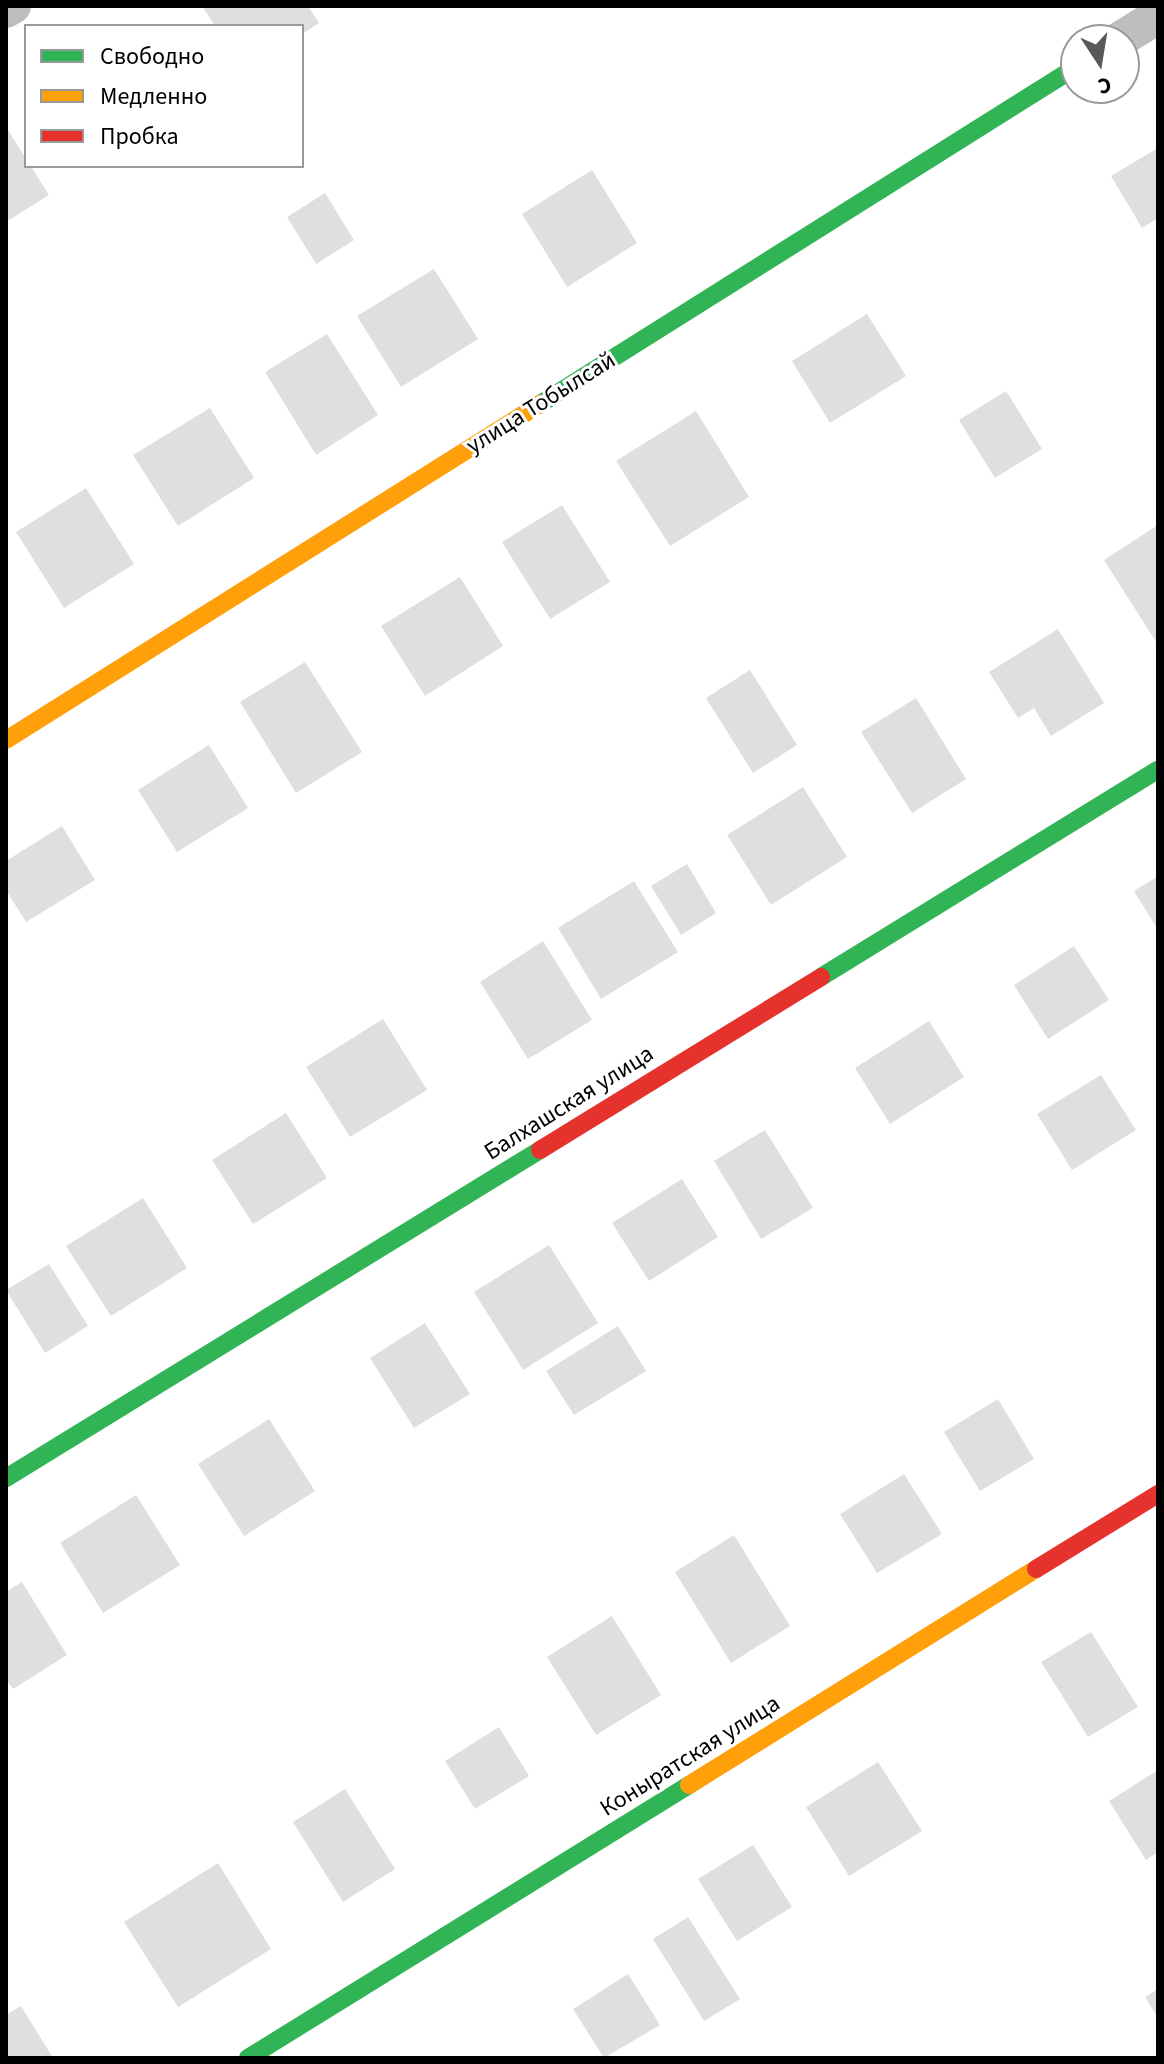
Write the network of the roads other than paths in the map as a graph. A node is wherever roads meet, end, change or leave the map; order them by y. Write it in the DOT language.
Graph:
graph roads {
  1 [pos="13,6"];
  2 [pos="6,10"];
  3 [pos="1158,16"];
  4 [pos="1140,27"];
  5 [pos="1060,77"];
  6 [pos="6,740"];
  7 [pos="1158,770"];
  8 [pos="6,1478"];
  9 [pos="1158,1494"];
  10 [pos="248,2058"];
  1 -- 2 [label="street"];
  3 -- 4 [label="street"];
  5 -- 6 [label="street, улица Тобылсай"];
  7 -- 8 [label="street, Балхашская улица"];
  9 -- 10 [label="street, Коныратская улица"];
}
